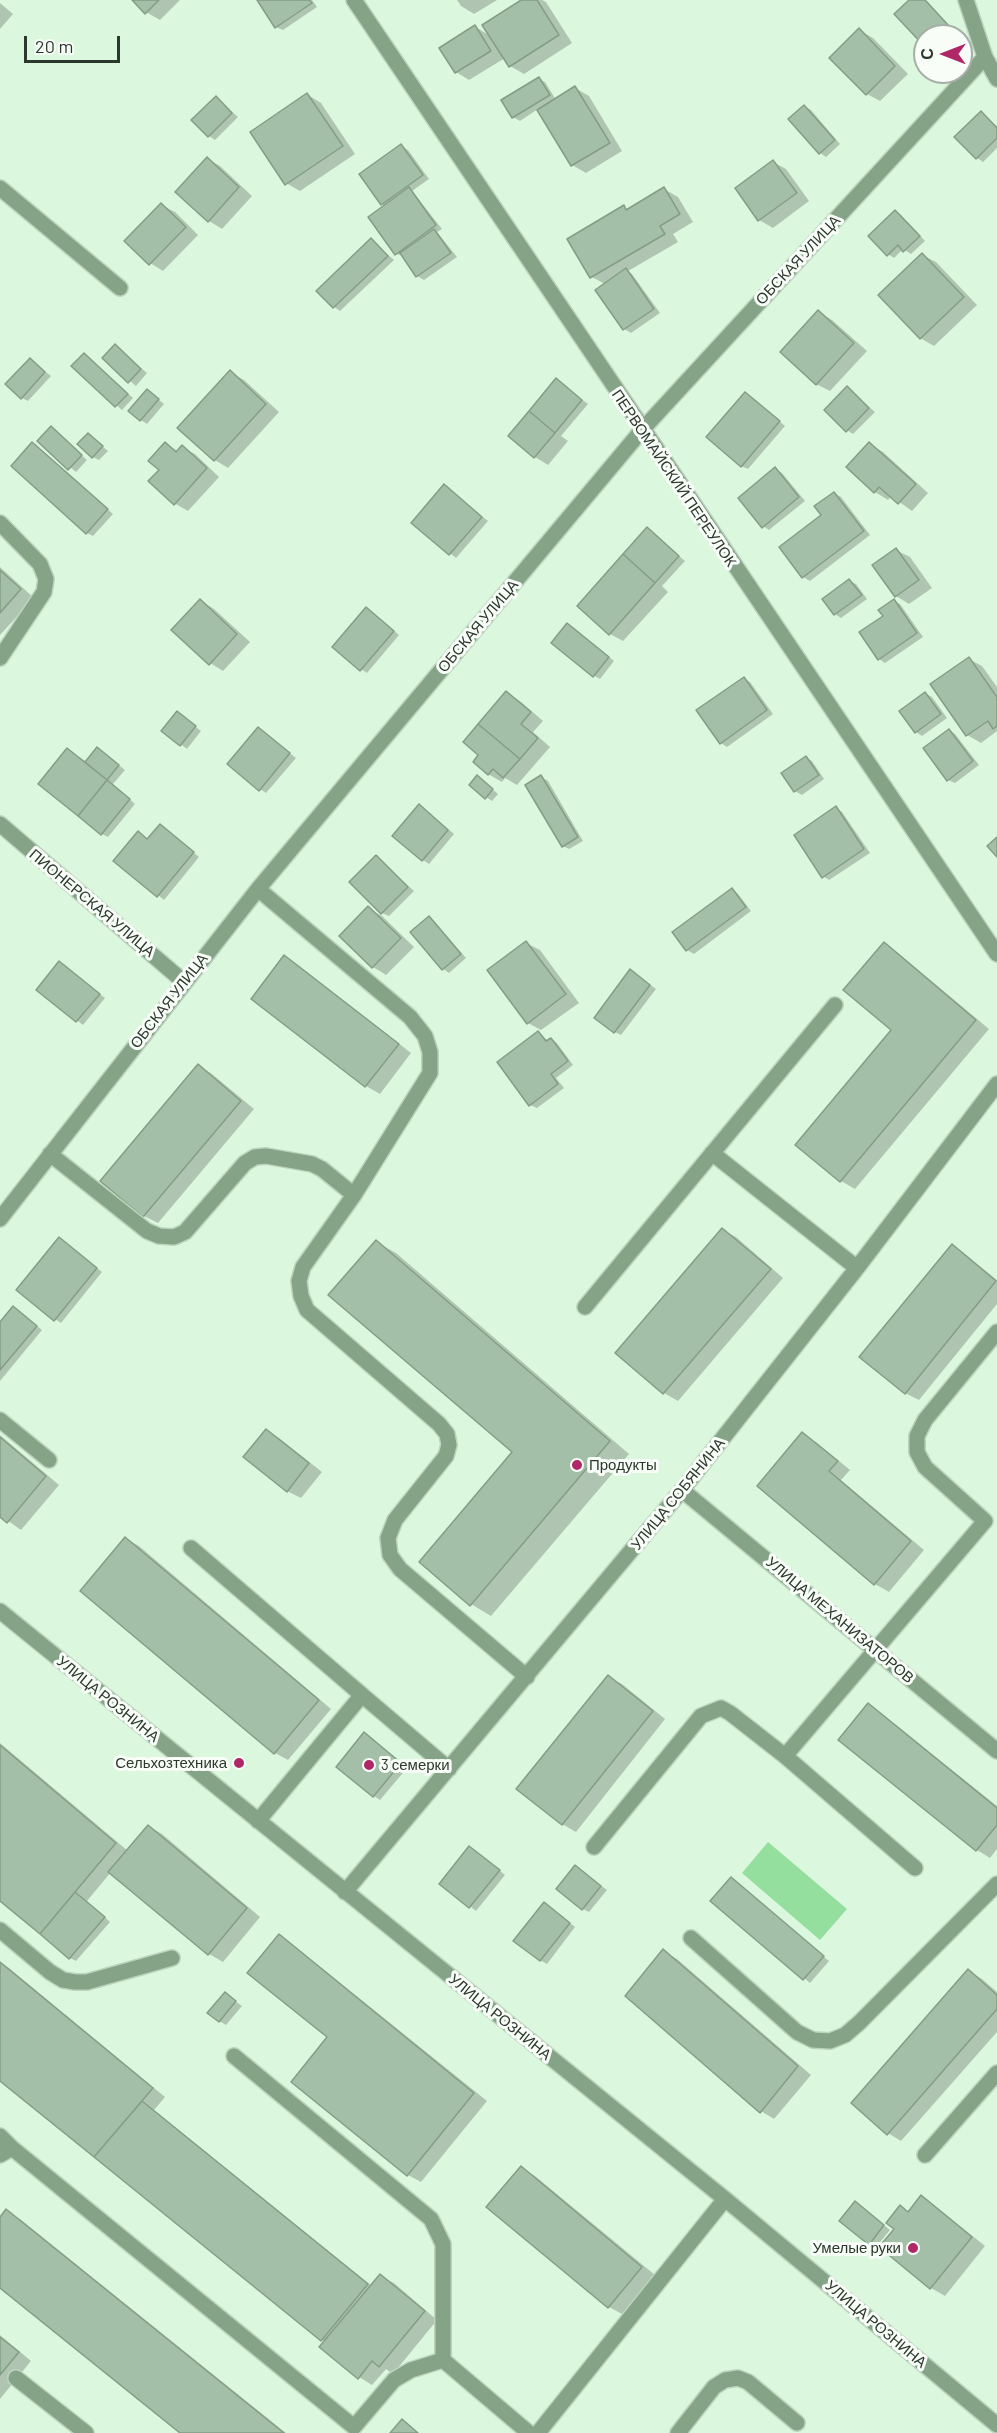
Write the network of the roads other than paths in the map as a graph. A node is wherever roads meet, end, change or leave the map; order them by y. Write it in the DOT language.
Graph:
graph roads {
  1 [pos="354,0"];
  2 [pos="966,0"];
  3 [pos="985,57"];
  4 [pos="997,79"];
  5 [pos="2,194"];
  6 [pos="120,288"];
  7 [pos="642,430"];
  8 [pos="0,523"];
  9 [pos="0,658"];
  10 [pos="0,824"];
  11 [pos="258,889"];
  12 [pos="997,954"];
  13 [pos="184,982"];
  14 [pos="835,1005"];
  15 [pos="997,1084"];
  16 [pos="712,1153"];
  17 [pos="50,1154"];
  18 [pos="354,1195"];
  19 [pos="0,1220"];
  20 [pos="857,1268"];
  21 [pos="585,1307"];
  22 [pos="997,1332"];
  23 [pos="0,1420"];
  24 [pos="49,1460"];
  25 [pos="682,1490"];
  26 [pos="991,1520"];
  27 [pos="191,1548"];
  28 [pos="0,1611"];
  29 [pos="876,1650"];
  30 [pos="527,1677"];
  31 [pos="362,1695"];
  32 [pos="997,1751"];
  33 [pos="785,1756"];
  34 [pos="449,1768"];
  35 [pos="258,1821"];
  36 [pos="594,1847"];
  37 [pos="915,1868"];
  38 [pos="997,1884"];
  39 [pos="345,1892"];
  40 [pos="0,1930"];
  41 [pos="691,1938"];
  42 [pos="172,1958"];
  43 [pos="234,2056"];
  44 [pos="997,2073"];
  45 [pos="0,2136"];
  46 [pos="6,2151"];
  47 [pos="925,2155"];
  48 [pos="725,2199"];
  49 [pos="442,2360"];
  50 [pos="16,2378"];
  51 [pos="797,2423"];
  52 [pos="997,2425"];
  53 [pos="351,2430"];
  54 [pos="86,2433"];
  55 [pos="529,2433"];
  56 [pos="538,2433"];
  57 [pos="678,2433"];
  1 -- 7 [label="street, ПЕРВОМАЙСКИЙ ПЕРЕУЛОК"];
  2 -- 3 [label="street"];
  3 -- 4 [label="street"];
  3 -- 7 [label="street, ОБСКАЯ УЛИЦА"];
  5 -- 6 [label="street"];
  7 -- 11 [label="street, ОБСКАЯ УЛИЦА"];
  7 -- 12 [label="street, ПЕРВОМАЙСКИЙ ПЕРЕУЛОК"];
  8 -- 9 [label="street"];
  10 -- 13 [label="street, ПИОНЕРСКАЯ УЛИЦА"];
  11 -- 13 [label="street, ОБСКАЯ УЛИЦА"];
  11 -- 18 [label="street"];
  13 -- 17 [label="street, ОБСКАЯ УЛИЦА"];
  14 -- 16 [label="street"];
  15 -- 20 [label="street, УЛИЦА СОБЯНИНА"];
  16 -- 20 [label="street"];
  16 -- 21 [label="street"];
  17 -- 18 [label="street"];
  17 -- 19 [label="street, ОБСКАЯ УЛИЦА"];
  18 -- 30 [label="street"];
  20 -- 25 [label="street, УЛИЦА СОБЯНИНА"];
  22 -- 26 [label="street"];
  23 -- 24 [label="street"];
  25 -- 29 [label="street, УЛИЦА МЕХАНИЗАТОРОВ"];
  25 -- 30 [label="street, УЛИЦА СОБЯНИНА"];
  26 -- 29 [label="street"];
  27 -- 31 [label="street"];
  28 -- 35 [label="street, УЛИЦА РОЗНИНА"];
  29 -- 32 [label="street, УЛИЦА МЕХАНИЗАТОРОВ"];
  29 -- 33 [label="street"];
  30 -- 34 [label="street, УЛИЦА СОБЯНИНА"];
  31 -- 34 [label="street"];
  31 -- 35 [label="street"];
  33 -- 36 [label="street"];
  33 -- 37 [label="street"];
  34 -- 39 [label="street, УЛИЦА СОБЯНИНА"];
  35 -- 39 [label="street, УЛИЦА РОЗНИНА"];
  38 -- 41 [label="street"];
  39 -- 48 [label="street, УЛИЦА РОЗНИНА"];
  40 -- 42 [label="street"];
  43 -- 49 [label="street"];
  44 -- 47 [label="street"];
  45 -- 46 [label="street"];
  46 -- 53 [label="street"];
  48 -- 52 [label="street, УЛИЦА РОЗНИНА"];
  48 -- 56 [label="street"];
  49 -- 53 [label="street"];
  49 -- 55 [label="street"];
  50 -- 54 [label="street"];
  51 -- 57 [label="street"];
}
